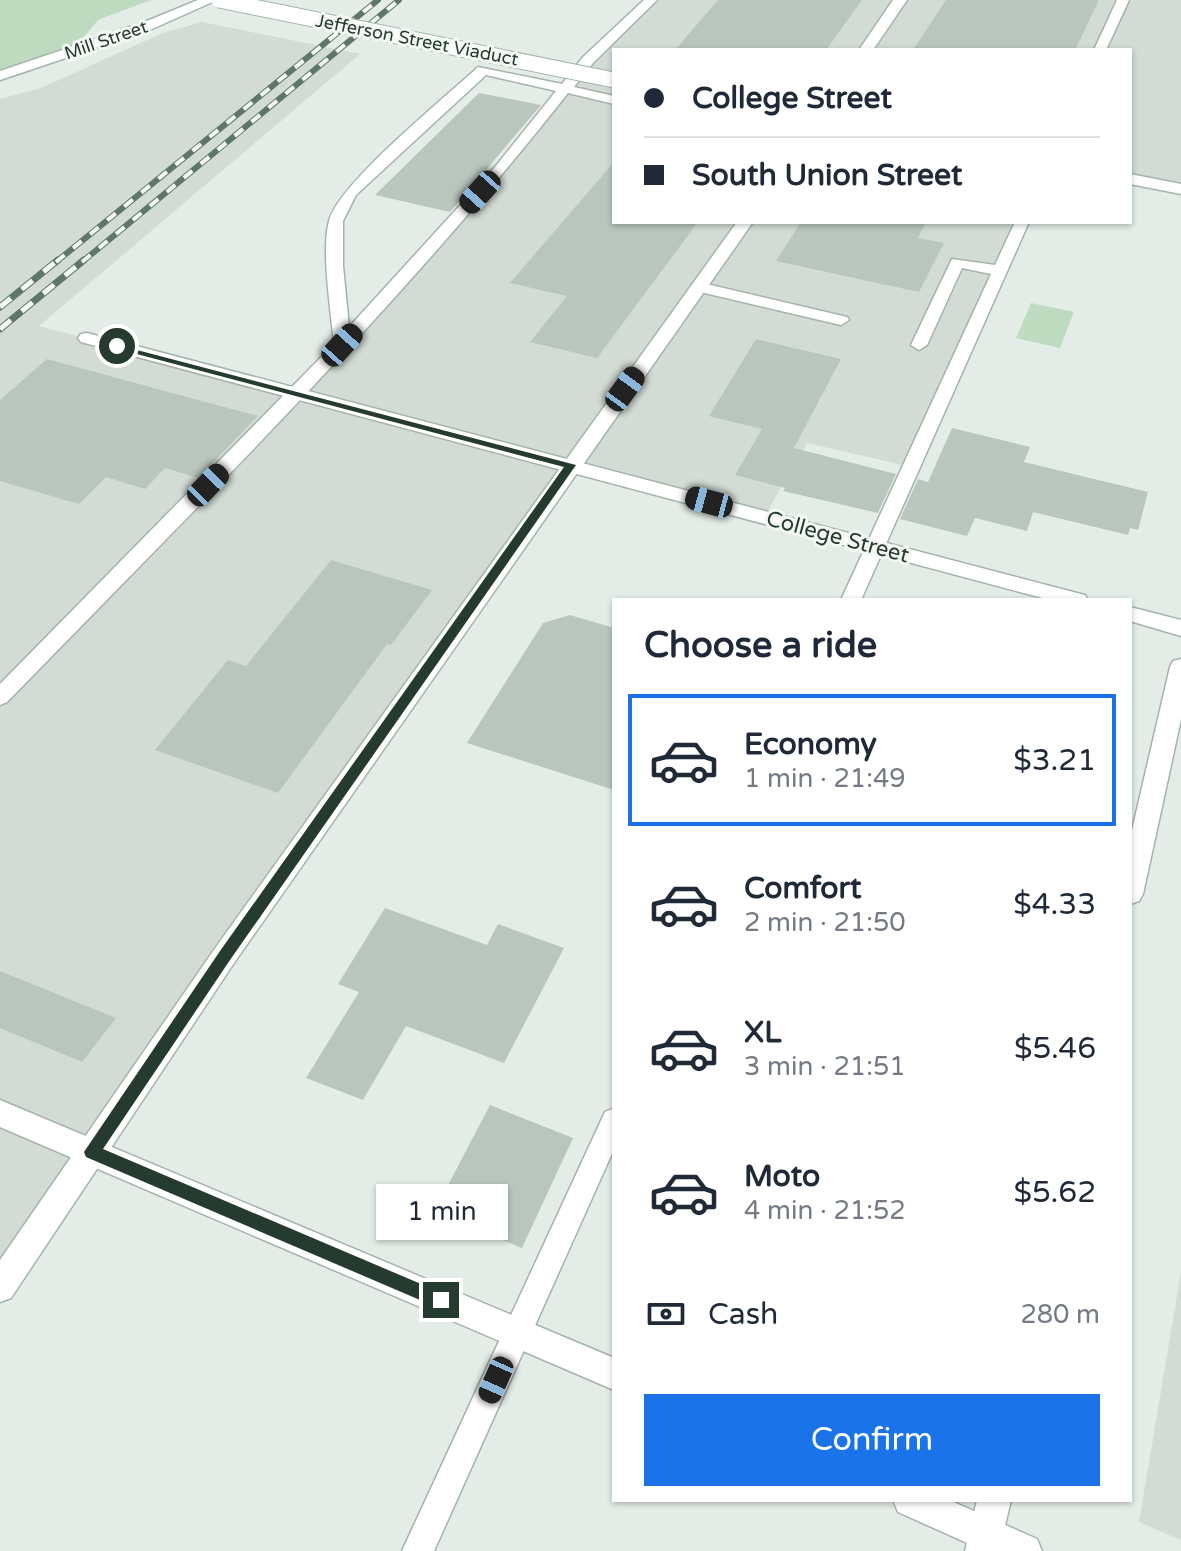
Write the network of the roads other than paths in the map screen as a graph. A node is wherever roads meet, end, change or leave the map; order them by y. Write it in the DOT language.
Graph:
graph roads {
  1 [pos="210,0"];
  2 [pos="219,0"];
  3 [pos="651,0"];
  4 [pos="900,0"];
  5 [pos="1123,0"];
  6 [pos="867,48"];
  7 [pos="1101,48"];
  8 [pos="0,76"];
  9 [pos="612,80"];
  10 [pos="566,87"];
  11 [pos="612,99"];
  12 [pos="1132,179"];
  13 [pos="1181,189"];
  14 [pos="744,224"];
  15 [pos="1021,224"];
  16 [pos="1000,271"];
  17 [pos="698,287"];
  18 [pos="841,320"];
  19 [pos="87,338"];
  20 [pos="342,345"];
  21 [pos="919,345"];
  22 [pos="297,394"];
  23 [pos="570,465"];
  24 [pos="875,546"];
  25 [pos="852,598"];
  26 [pos="1070,598"];
  27 [pos="1132,615"];
  28 [pos="1181,628"];
  29 [pos="1181,667"];
  30 [pos="0,697"];
  31 [pos="1132,885"];
  32 [pos="0,1113"];
  33 [pos="612,1124"];
  34 [pos="92,1152"];
  35 [pos="0,1287"];
  36 [pos="517,1333"];
  37 [pos="612,1373"];
  38 [pos="916,1502"];
  39 [pos="988,1528"];
  40 [pos="418,1551"];
  41 [pos="1025,1551"];
  1 -- 8 [label="main road, Mill Street"];
  2 -- 9 [label="main road, Jefferson Street Viaduct, bridge"];
  3 -- 10 [label="lane"];
  4 -- 6 [label="main road"];
  5 -- 7 [label="lane"];
  10 -- 11 [label="lane"];
  10 -- 20 [label="lane"];
  10 -- 20 [label="lane"];
  12 -- 13 [label="main road"];
  14 -- 17 [label="main road"];
  15 -- 16 [label="lane"];
  16 -- 21 [label="lane"];
  16 -- 24 [label="lane"];
  17 -- 18 [label="lane"];
  17 -- 23 [label="main road"];
  19 -- 22 [label="main road, College Street"];
  20 -- 22 [label="lane"];
  22 -- 23 [label="main road, College Street"];
  22 -- 30 [label="lane"];
  23 -- 24 [label="main road, College Street"];
  23 -- 34 [label="main road"];
  24 -- 25 [label="lane"];
  24 -- 26 [label="main road, College Street"];
  27 -- 28 [label="main road"];
  29 -- 31 [label="main road"];
  32 -- 34 [label="main road"];
  33 -- 36 [label="lane"];
  34 -- 35 [label="main road"];
  34 -- 36 [label="main road"];
  36 -- 37 [label="main road"];
  36 -- 40 [label="lane"];
  38 -- 39 [label="main road"];
  39 -- 41 [label="main road"];
}
